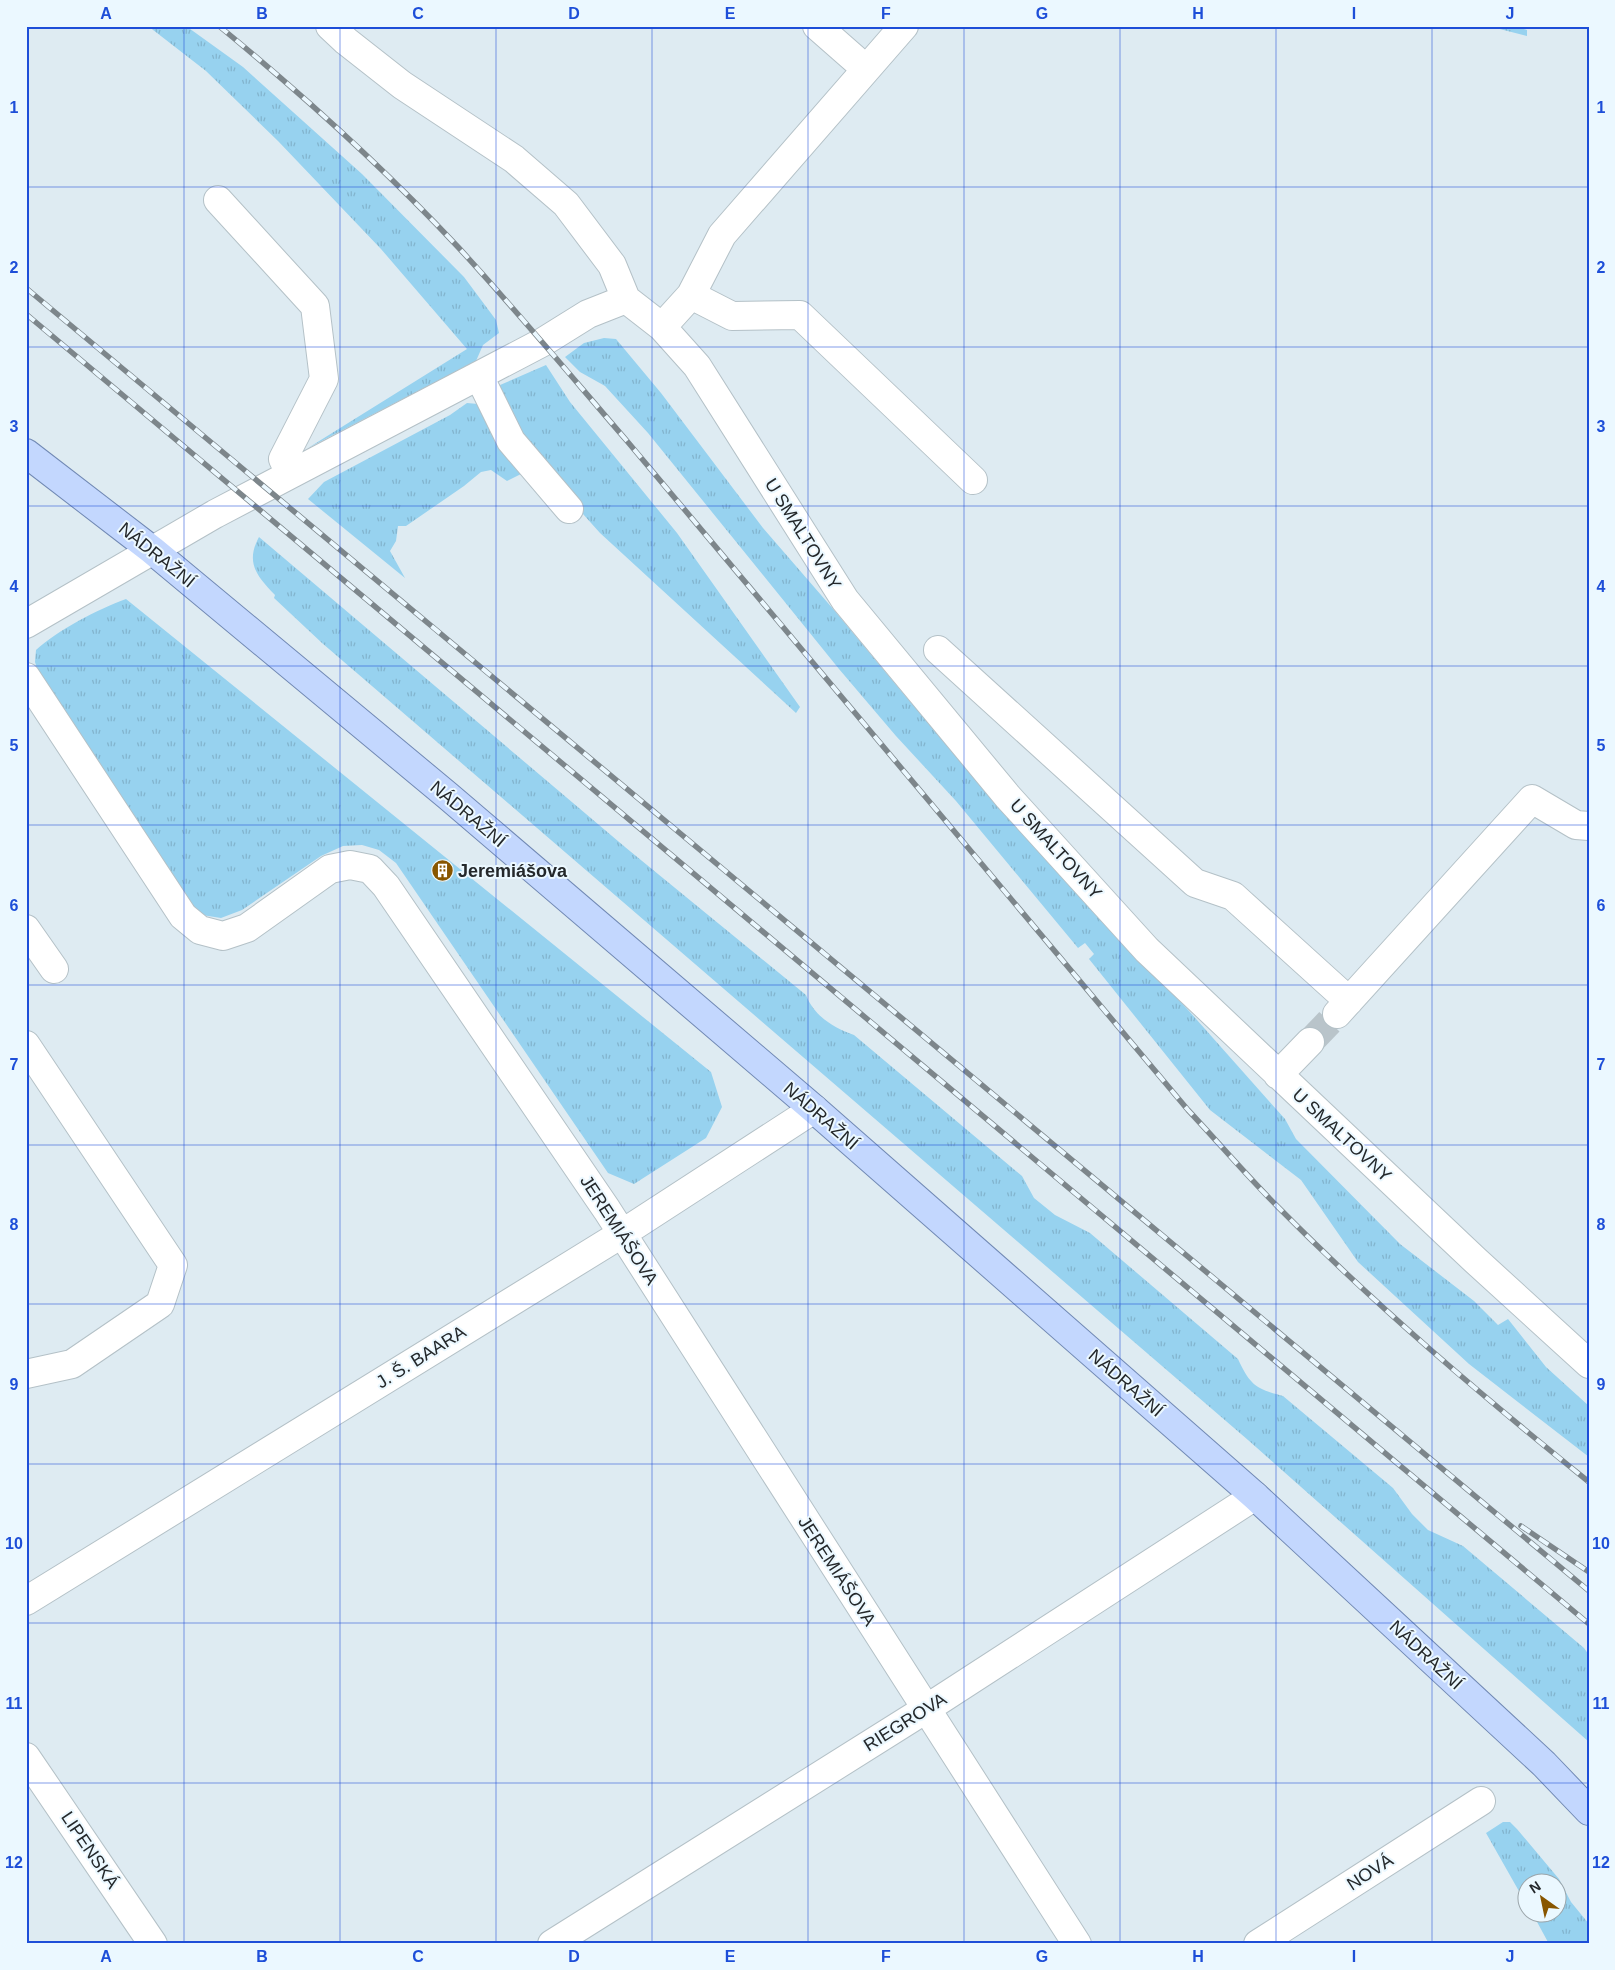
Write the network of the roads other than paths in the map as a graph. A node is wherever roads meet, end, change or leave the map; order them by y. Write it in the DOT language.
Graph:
graph roads {
  1 [pos="330,26"];
  2 [pos="817,26"];
  3 [pos="904,26"];
  4 [pos="866,69"];
  5 [pos="218,200"];
  6 [pos="691,295"];
  7 [pos="626,299"];
  8 [pos="662,327"];
  9 [pos="479,376"];
  10 [pos="26,453"];
  11 [pos="290,474"];
  12 [pos="973,480"];
  13 [pos="569,509"];
  14 [pos="152,550"];
  15 [pos="26,624"];
  16 [pos="938,650"];
  17 [pos="26,678"];
  18 [pos="1589,826"];
  19 [pos="26,929"];
  20 [pos="54,970"];
  21 [pos="1310,1042"];
  22 [pos="26,1045"];
  23 [pos="1278,1074"];
  24 [pos="814,1109"];
  25 [pos="623,1233"];
  26 [pos="1589,1364"];
  27 [pos="26,1374"];
  28 [pos="1255,1496"];
  29 [pos="26,1601"];
  30 [pos="926,1710"];
  31 [pos="26,1757"];
  32 [pos="1481,1801"];
  33 [pos="1589,1812"];
  34 [pos="153,1944"];
  35 [pos="552,1944"];
  36 [pos="1077,1944"];
  37 [pos="1258,1944"];
  1 -- 7 [label="street"];
  2 -- 4 [label="street"];
  3 -- 4 [label="street"];
  4 -- 6 [label="street"];
  5 -- 11 [label="street"];
  6 -- 8 [label="street"];
  6 -- 12 [label="street"];
  7 -- 8 [label="street, U SMALTOVNY"];
  7 -- 9 [label="street"];
  8 -- 23 [label="street, U SMALTOVNY"];
  9 -- 11 [label="street"];
  9 -- 13 [label="street"];
  10 -- 14 [label="main road, NÁDRAŽNÍ"];
  11 -- 14 [label="street"];
  14 -- 15 [label="street"];
  14 -- 24 [label="main road, NÁDRAŽNÍ"];
  16 -- 18 [label="street"];
  17 -- 25 [label="street, JEREMIÁŠOVA"];
  19 -- 20 [label="street"];
  21 -- 23 [label="street"];
  22 -- 27 [label="street"];
  23 -- 26 [label="street, U SMALTOVNY"];
  24 -- 25 [label="street, J. Š. BAARA"];
  24 -- 28 [label="main road, NÁDRAŽNÍ"];
  25 -- 29 [label="street, J. Š. BAARA"];
  25 -- 30 [label="street, JEREMIÁŠOVA"];
  28 -- 30 [label="street, RIEGROVA"];
  28 -- 33 [label="main road, NÁDRAŽNÍ"];
  30 -- 35 [label="street, RIEGROVA"];
  30 -- 36 [label="street, JEREMIÁŠOVA"];
  31 -- 34 [label="street, LIPENSKÁ"];
  32 -- 37 [label="street, NOVÁ"];
}
